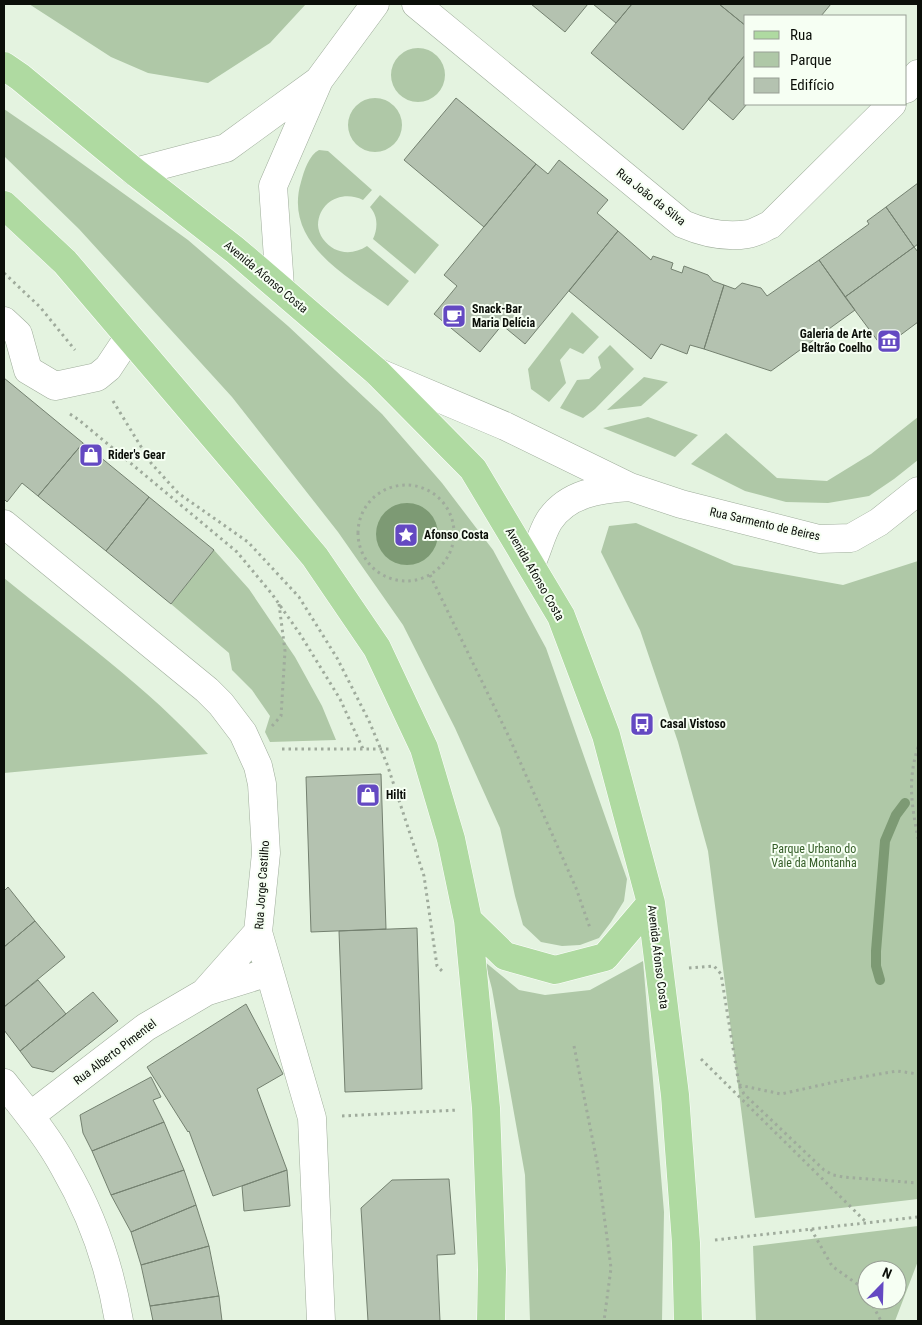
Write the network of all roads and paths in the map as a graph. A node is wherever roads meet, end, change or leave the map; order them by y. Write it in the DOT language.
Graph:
graph roads {
  1 [pos="374,4"];
  2 [pos="416,4"];
  3 [pos="4,66"];
  4 [pos="918,74"];
  5 [pos="319,80"];
  6 [pos="907,89"];
  7 [pos="891,105"];
  8 [pos="135,172"];
  9 [pos="4,205"];
  10 [pos="280,287"];
  11 [pos="4,321"];
  12 [pos="128,338"];
  13 [pos="377,372"];
  14 [pos="64,411"];
  15 [pos="630,488"];
  16 [pos="918,491"];
  17 [pos="4,524"];
  18 [pos="531,564"];
  19 [pos="430,575"];
  20 [pos="278,602"];
  21 [pos="918,747"];
  22 [pos="424,748"];
  23 [pos="251,749"];
  24 [pos="363,749"];
  25 [pos="918,839"];
  26 [pos="652,903"];
  27 [pos="468,920"];
  28 [pos="258,932"];
  29 [pos="592,933"];
  30 [pos="270,972"];
  31 [pos="204,992"];
  32 [pos="574,1046"];
  33 [pos="700,1059"];
  34 [pos="918,1074"];
  35 [pos="4,1083"];
  36 [pos="739,1085"];
  37 [pos="486,1108"];
  38 [pos="30,1116"];
  39 [pos="312,1118"];
  40 [pos="918,1217"];
  41 [pos="866,1222"];
  42 [pos="811,1229"];
  43 [pos="686,1243"];
  44 [pos="857,1284"];
  45 [pos="119,1321"];
  46 [pos="321,1321"];
  47 [pos="491,1321"];
  48 [pos="604,1321"];
  49 [pos="688,1321"];
  1 -- 5 [label="street"];
  2 -- 7 [label="street, Rua João da Silva"];
  3 -- 8 [label="main road, Avenida Afonso Costa"];
  4 -- 6 [label="street"];
  5 -- 8 [label="street"];
  5 -- 10 [label="street"];
  8 -- 10 [label="main road, Avenida Afonso Costa"];
  9 -- 12 [label="main road"];
  10 -- 13 [label="main road, Avenida Afonso Costa"];
  11 -- 12 [label="street"];
  12 -- 22 [label="main road"];
  13 -- 15 [label="street, Rua Sarmento de Beires"];
  13 -- 18 [label="main road, Avenida Afonso Costa"];
  14 -- 20 [label="path"];
  15 -- 16 [label="street, Rua Sarmento de Beires"];
  15 -- 18 [label="street, Rua Sarmento de Beires"];
  17 -- 23 [label="street, Rua Jorge Castilho"];
  18 -- 26 [label="main road, Avenida Afonso Costa"];
  19 -- 19 [label="path"];
  19 -- 29 [label="path"];
  20 -- 23 [label="path"];
  20 -- 24 [label="path"];
  21 -- 25 [label="path"];
  22 -- 24 [label="path"];
  22 -- 27 [label="main road"];
  23 -- 24 [label="path"];
  23 -- 28 [label="street, Rua Jorge Castilho"];
  26 -- 27 [label="main road"];
  26 -- 43 [label="main road, Avenida Afonso Costa"];
  27 -- 37 [label="main road"];
  28 -- 30 [label="street, Rua Jorge Castilho"];
  28 -- 31 [label="street, Rua Alberto Pimentel"];
  30 -- 31 [label="street, Rua Alberto Pimentel"];
  30 -- 39 [label="street, Rua Jorge Castilho"];
  31 -- 38 [label="street, Rua Alberto Pimentel"];
  32 -- 48 [label="path"];
  33 -- 41 [label="path"];
  34 -- 36 [label="path"];
  35 -- 38 [label="street"];
  37 -- 39 [label="path"];
  37 -- 47 [label="main road"];
  38 -- 45 [label="street"];
  39 -- 46 [label="street, Rua Jorge Castilho"];
  40 -- 41 [label="path"];
  41 -- 42 [label="path"];
  42 -- 43 [label="path"];
  42 -- 44 [label="path"];
  43 -- 49 [label="main road, Avenida Afonso Costa"];
}
